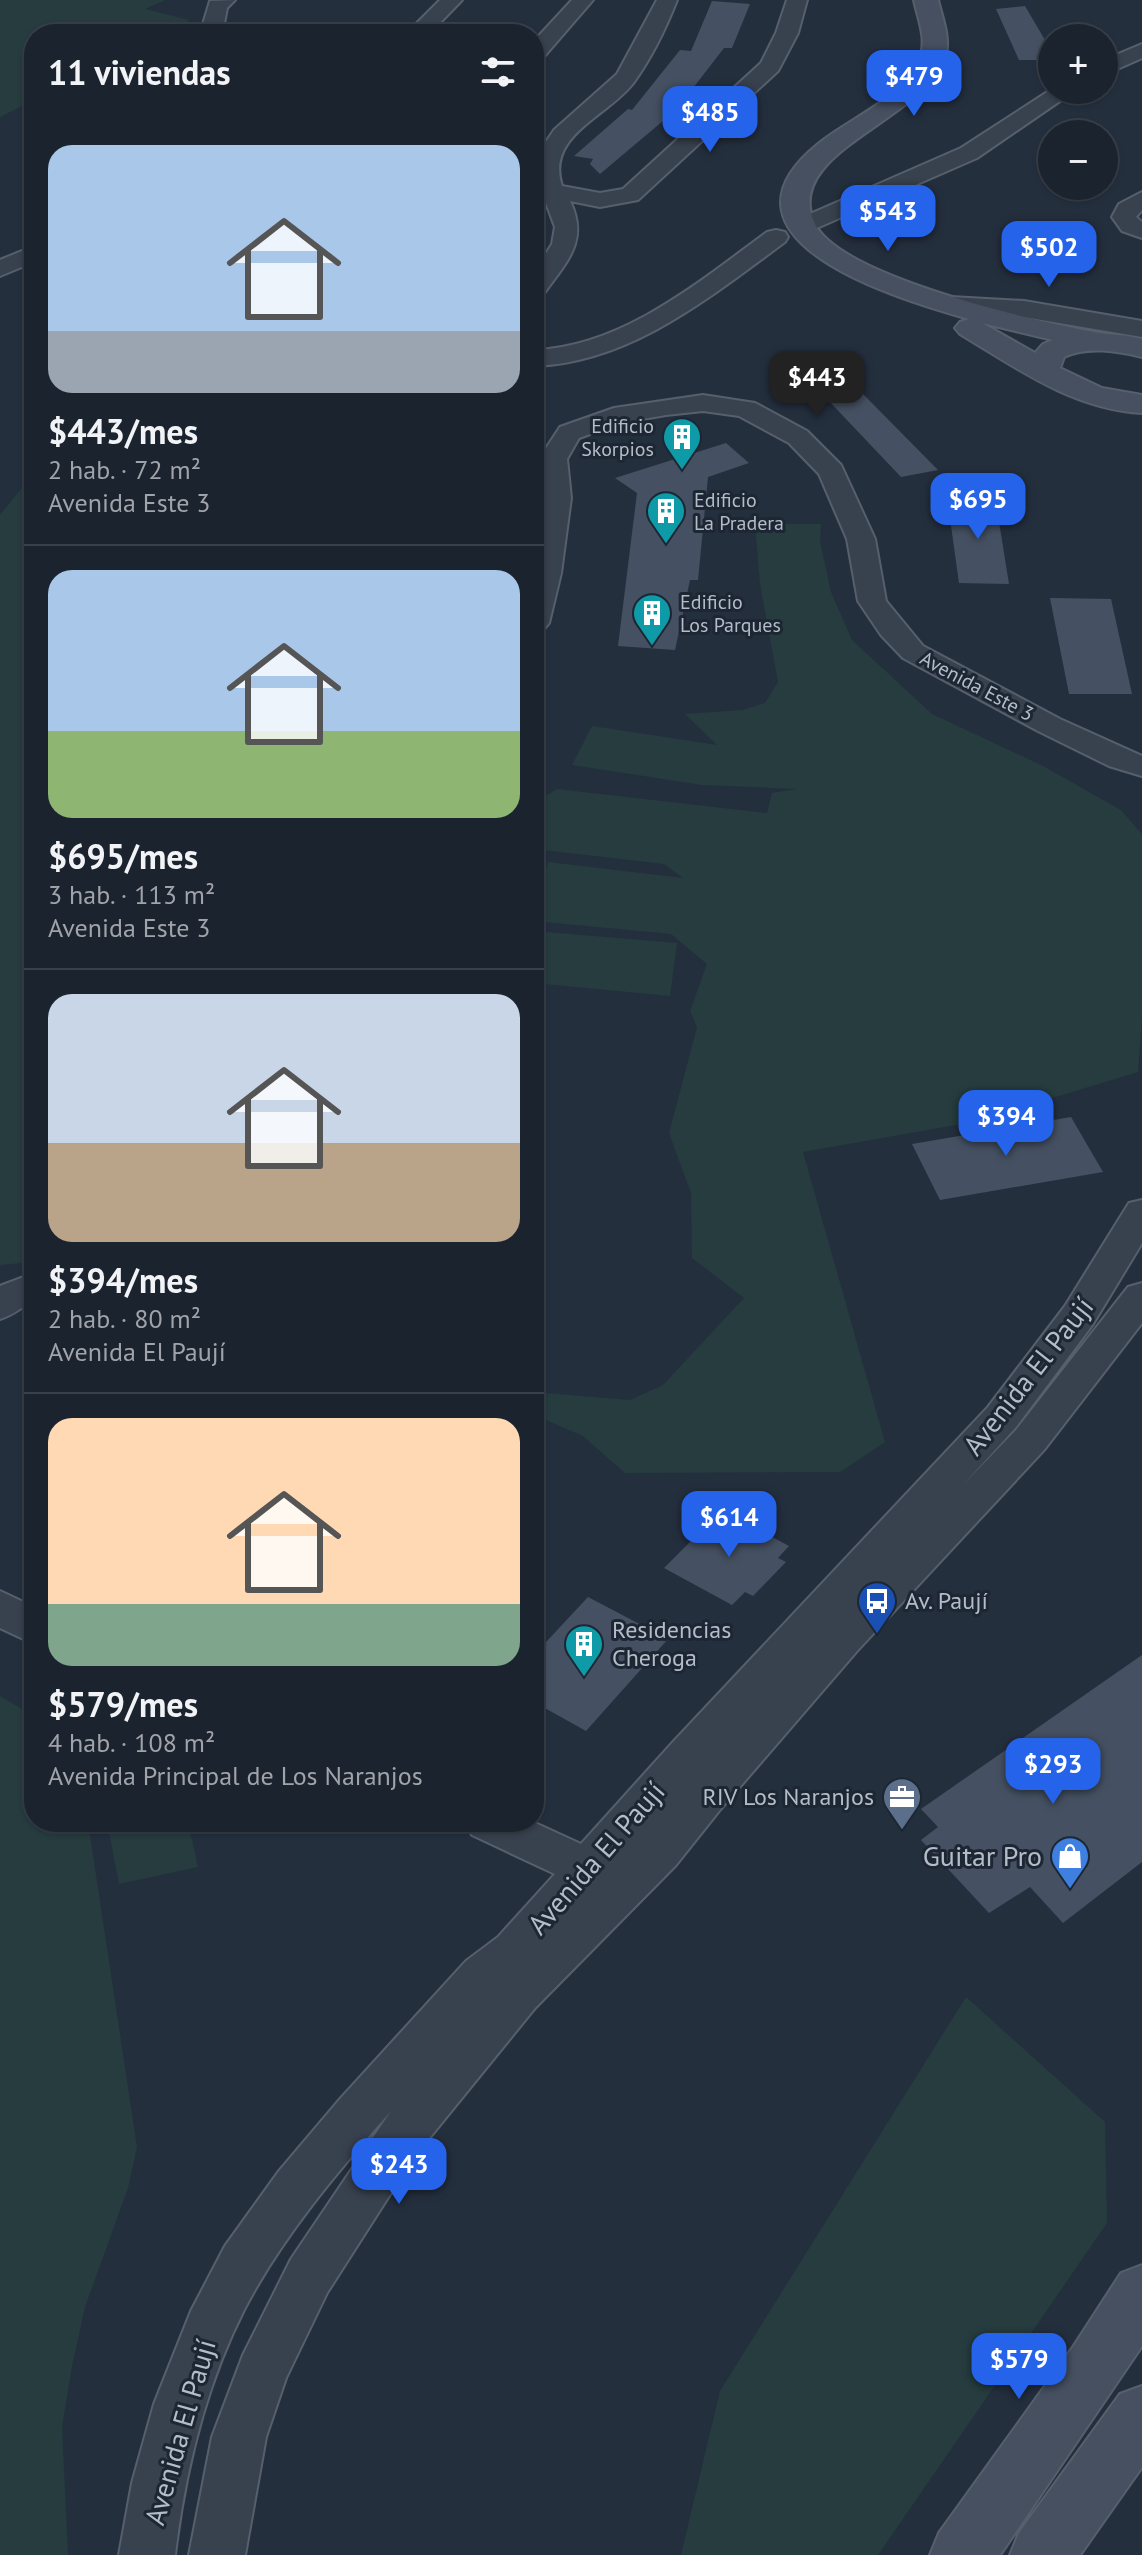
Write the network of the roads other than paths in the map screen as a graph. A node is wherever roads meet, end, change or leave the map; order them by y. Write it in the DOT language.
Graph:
graph roads {
  1 [pos="225,0"];
  2 [pos="452,0"];
  3 [pos="583,0"];
  4 [pos="667,0"];
  5 [pos="797,0"];
  6 [pos="926,0"];
  7 [pos="213,24"];
  8 [pos="427,24"];
  9 [pos="544,43"];
  10 [pos="1142,50"];
  11 [pos="904,59"];
  12 [pos="1118,61"];
  13 [pos="1043,104"];
  14 [pos="780,167"];
  15 [pos="553,191"];
  16 [pos="1142,199"];
  17 [pos="781,227"];
  18 [pos="1142,231"];
  19 [pos="24,258"];
  20 [pos="0,269"];
  21 [pos="544,274"];
  22 [pos="951,304"];
  23 [pos="1128,340"];
  24 [pos="544,357"];
  25 [pos="1045,372"];
  26 [pos="1110,401"];
  27 [pos="1142,404"];
  28 [pos="1142,415"];
  29 [pos="544,585"];
  30 [pos="1142,767"];
  31 [pos="1142,1212"];
  32 [pos="24,1290"];
  33 [pos="1142,1296"];
  34 [pos="0,1306"];
  35 [pos="0,1607"];
  36 [pos="24,1622"];
  37 [pos="510,1832"];
  38 [pos="608,1877"];
  39 [pos="1142,2293"];
  40 [pos="1142,2415"];
  41 [pos="147,2555"];
  42 [pos="217,2555"];
  43 [pos="962,2555"];
  44 [pos="1042,2555"];
  1 -- 7 [label="street"];
  2 -- 8 [label="street"];
  3 -- 9 [label="street"];
  4 -- 15 [label="street"];
  5 -- 15 [label="street"];
  6 -- 17 [label="main road"];
  10 -- 12 [label="street"];
  11 -- 14 [label="main road"];
  13 -- 17 [label="street"];
  15 -- 21 [label="street"];
  16 -- 18 [label="street"];
  17 -- 22 [label="main road"];
  17 -- 24 [label="street"];
  17 -- 25 [label="main road"];
  19 -- 20 [label="street"];
  22 -- 23 [label="main road"];
  22 -- 23 [label="street"];
  23 -- 25 [label="main road"];
  25 -- 26 [label="main road"];
  26 -- 27 [label="main road"];
  26 -- 28 [label="street"];
  29 -- 30 [label="street, Avenida Este 3"];
  31 -- 38 [label="street, Avenida El Paují"];
  32 -- 34 [label="street"];
  33 -- 38 [label="street, Avenida El Paují"];
  35 -- 36 [label="street"];
  37 -- 38 [label="street"];
  38 -- 41 [label="street, Avenida El Paují"];
  38 -- 42 [label="street, Avenida El Paují"];
  39 -- 43 [label="main road"];
  40 -- 44 [label="main road"];
}
